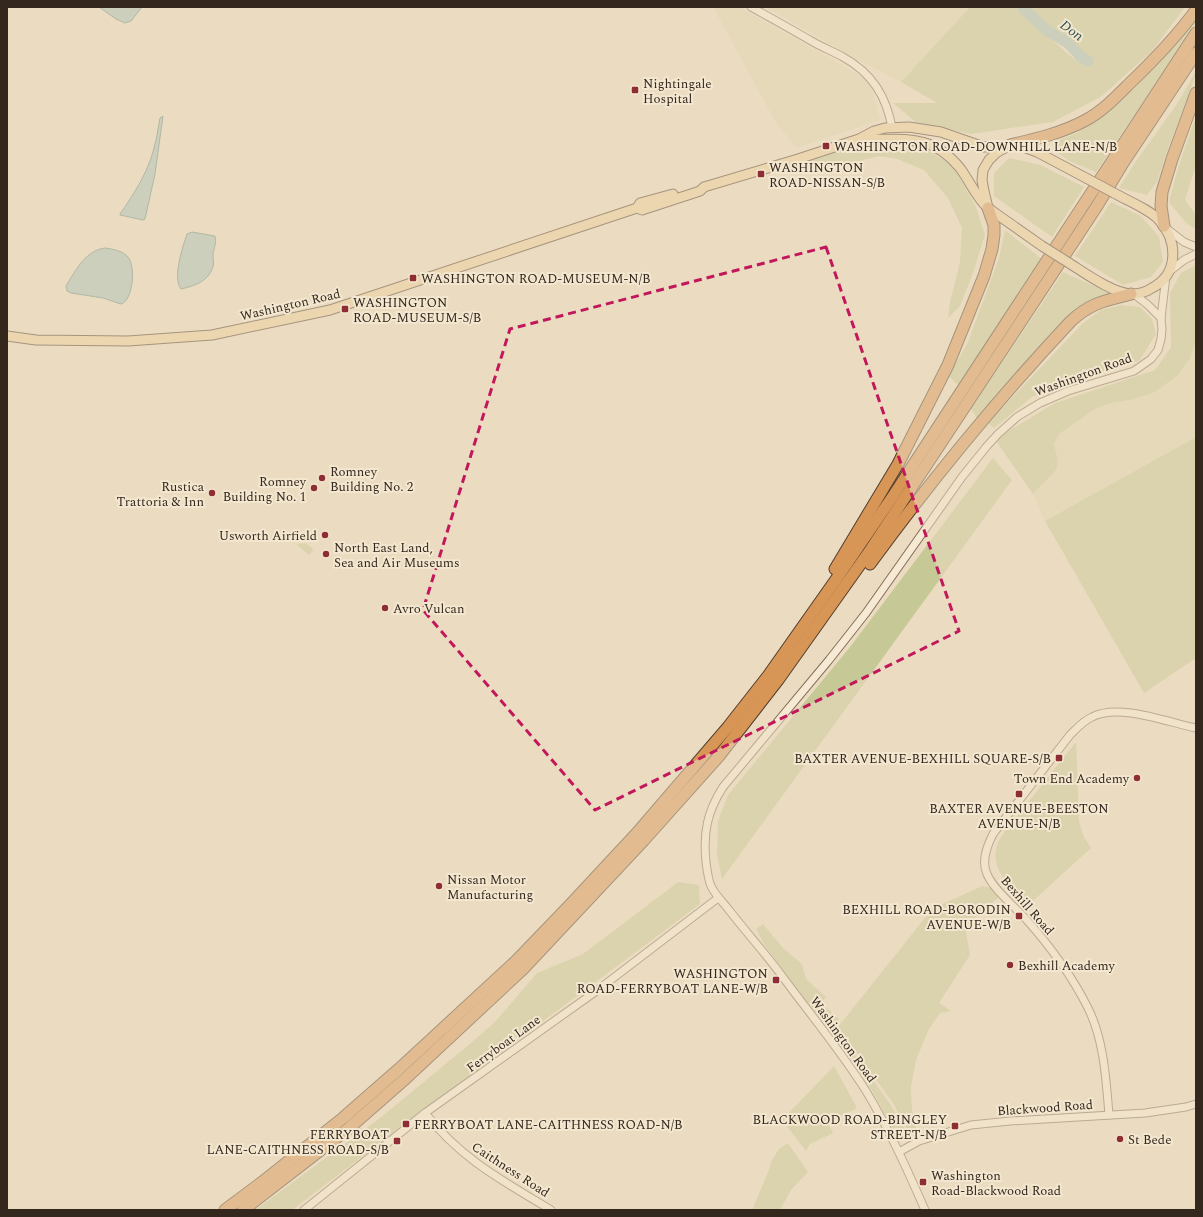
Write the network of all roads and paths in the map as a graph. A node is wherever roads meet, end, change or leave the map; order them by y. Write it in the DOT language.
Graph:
graph roads {
  1 [pos="751,7"];
  2 [pos="1196,10"];
  3 [pos="1196,33"];
  4 [pos="1196,52"];
  5 [pos="1196,93"];
  6 [pos="892,127"];
  7 [pos="859,138"];
  8 [pos="1009,145"];
  9 [pos="988,208"];
  10 [pos="1164,226"];
  11 [pos="1196,247"];
  12 [pos="1196,254"];
  13 [pos="1167,275"];
  14 [pos="1133,294"];
  15 [pos="1161,318"];
  16 [pos="7,336"];
  17 [pos="802,647"];
  18 [pos="768,676"];
  19 [pos="1196,728"];
  20 [pos="718,898"];
  21 [pos="1196,1104"];
  22 [pos="425,1113"];
  23 [pos="1109,1115"];
  24 [pos="899,1152"];
  25 [pos="225,1210"];
  26 [pos="243,1210"];
  27 [pos="304,1210"];
  28 [pos="551,1210"];
  29 [pos="925,1210"];
  1 -- 6 [label="street"];
  2 -- 8 [label="highway"];
  3 -- 18 [label="highway"];
  4 -- 17 [label="highway"];
  5 -- 10 [label="highway"];
  6 -- 7 [label="main road, Washington Road"];
  6 -- 8 [label="main road, Washington Road"];
  7 -- 9 [label="main road"];
  7 -- 16 [label="main road, Washington Road"];
  8 -- 9 [label="main road"];
  8 -- 10 [label="main road, Washington Road, bridge"];
  9 -- 14 [label="main road, bridge"];
  9 -- 18 [label="highway"];
  10 -- 11 [label="street"];
  10 -- 13 [label="main road"];
  12 -- 13 [label="street"];
  13 -- 14 [label="main road"];
  13 -- 15 [label="street, Washington Road"];
  14 -- 15 [label="street"];
  14 -- 17 [label="highway"];
  15 -- 20 [label="street, Washington Road"];
  17 -- 26 [label="highway"];
  18 -- 25 [label="highway"];
  19 -- 23 [label="street, Bexhill Road"];
  20 -- 22 [label="street, Ferryboat Lane"];
  20 -- 24 [label="street, Washington Road"];
  21 -- 23 [label="street, Blackwood Road"];
  22 -- 27 [label="street, Ferryboat Lane"];
  22 -- 28 [label="street, Caithness Road"];
  23 -- 24 [label="street, Blackwood Road"];
  24 -- 29 [label="street, Washington Road"];
}
